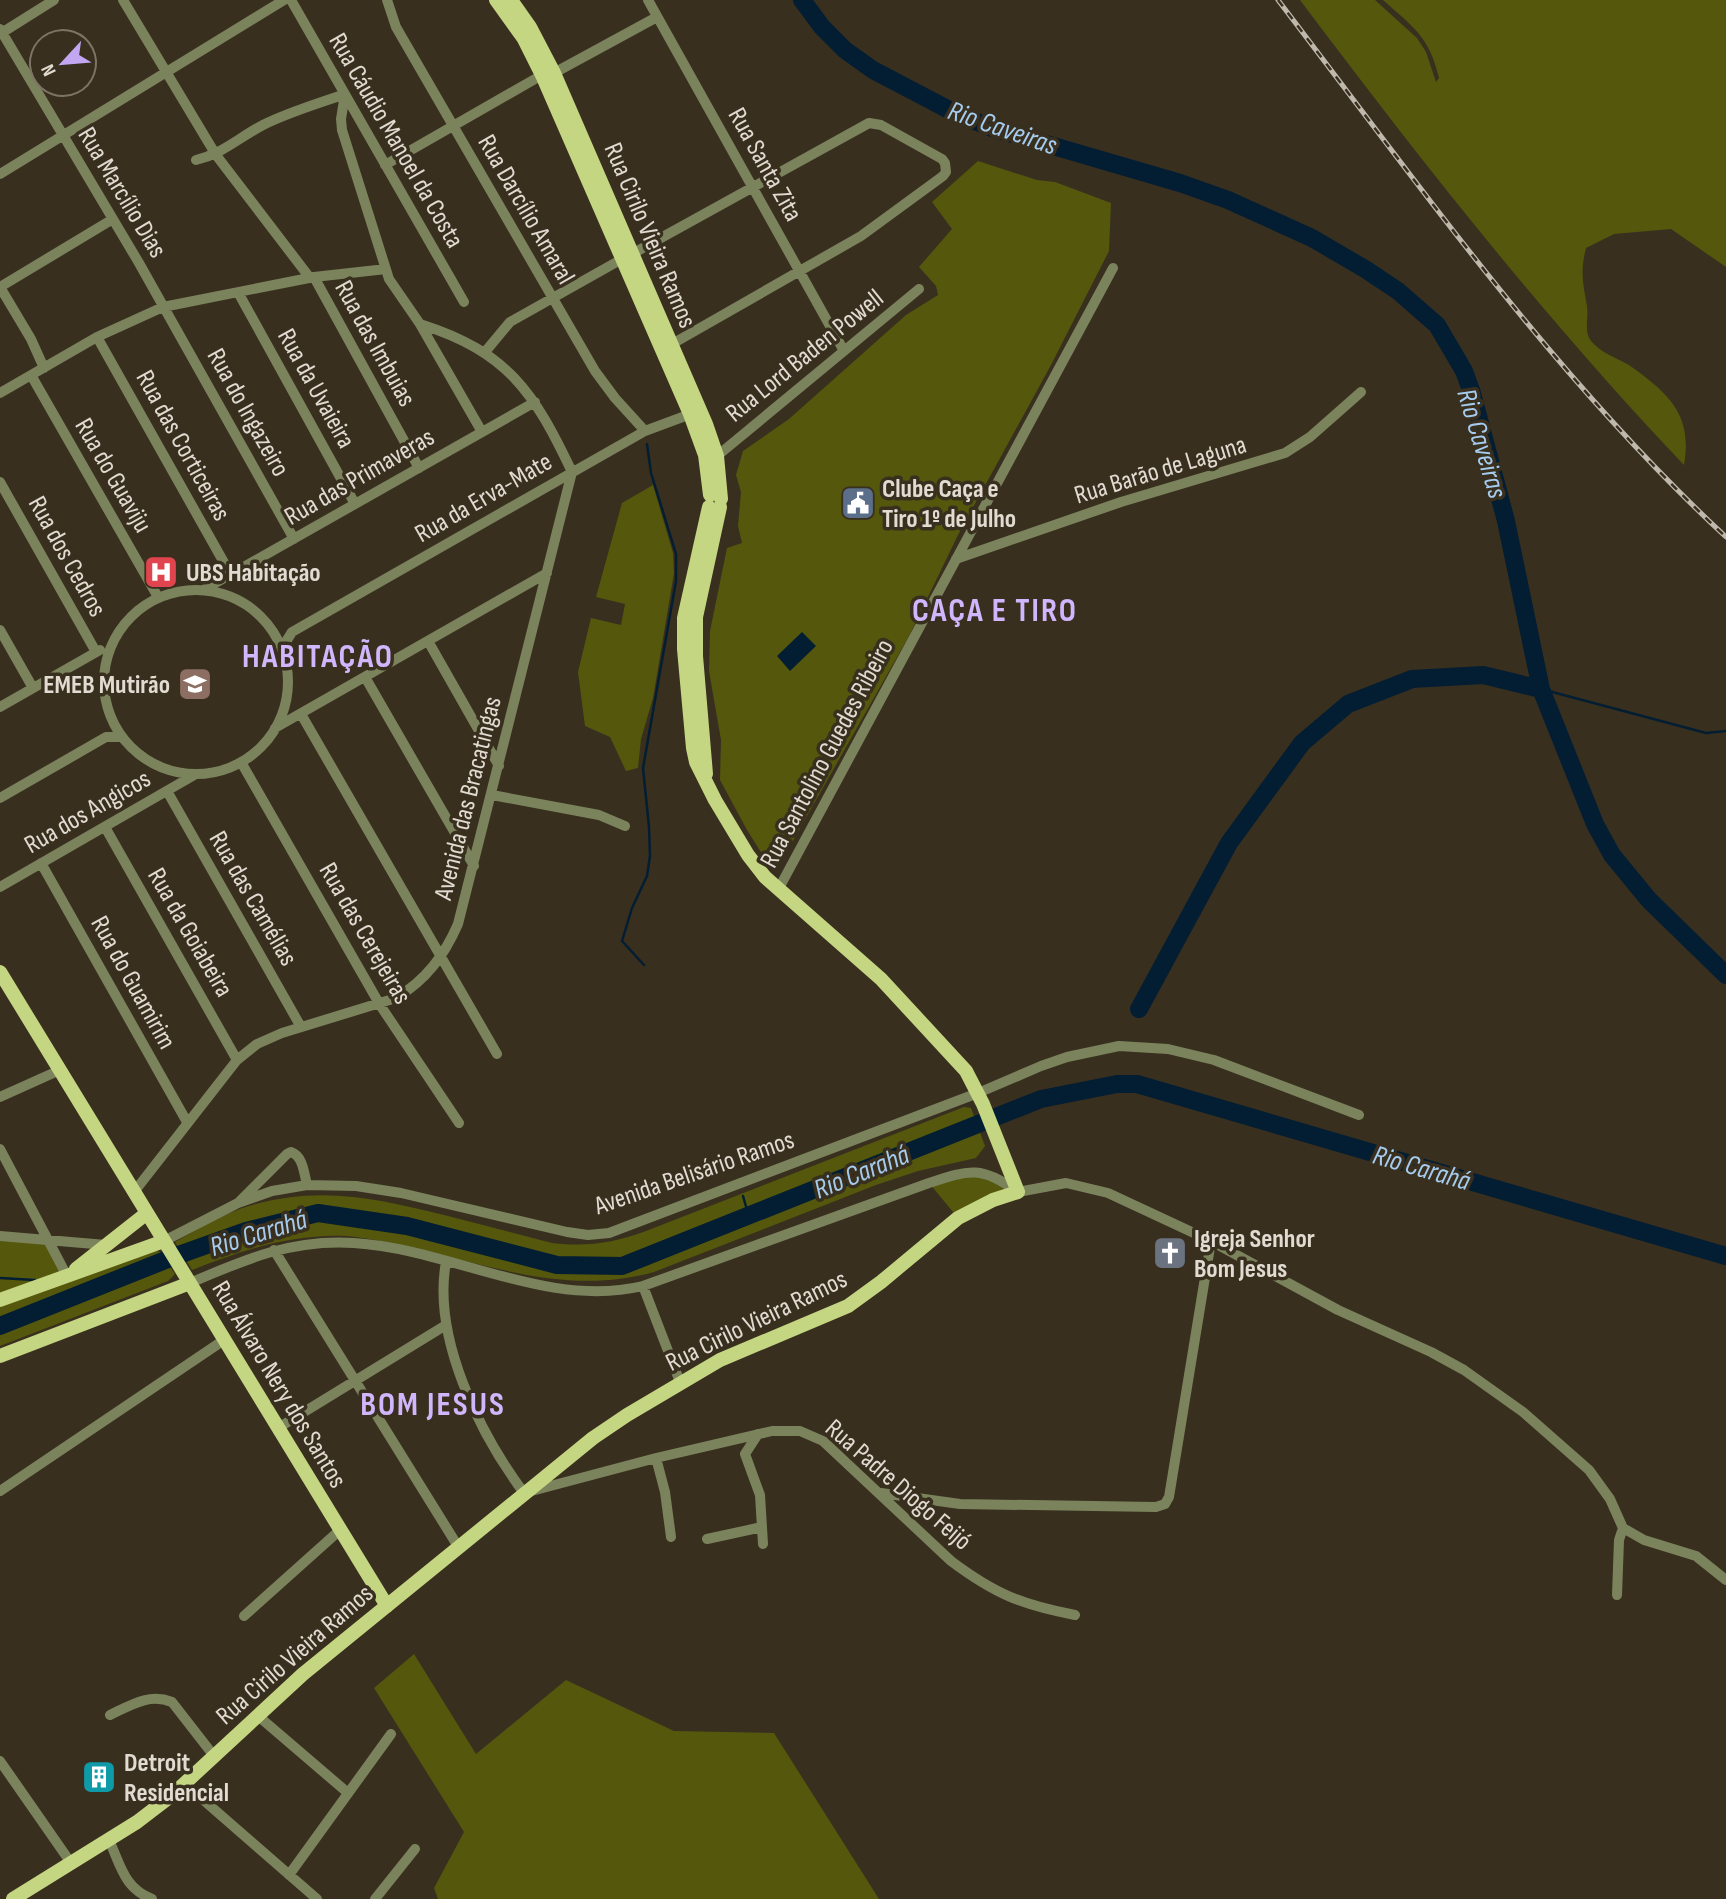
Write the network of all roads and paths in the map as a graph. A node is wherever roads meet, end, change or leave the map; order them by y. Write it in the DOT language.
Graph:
graph roads {
  1 [pos="54,0"];
  2 [pos="123,0"];
  3 [pos="284,0"];
  4 [pos="291,0"];
  5 [pos="387,0"];
  6 [pos="496,0"];
  7 [pos="512,0"];
  8 [pos="648,0"];
  9 [pos="657,17"];
  10 [pos="1,32"];
  11 [pos="166,72"];
  12 [pos="548,74"];
  13 [pos="345,94"];
  14 [pos="453,126"];
  15 [pos="63,135"];
  16 [pos="216,155"];
  17 [pos="196,160"];
  18 [pos="386,165"];
  19 [pos="0,174"];
  20 [pos="752,187"];
  21 [pos="113,219"];
  22 [pos="627,256"];
  23 [pos="1112,268"];
  24 [pos="386,269"];
  25 [pos="800,272"];
  26 [pos="312,278"];
  27 [pos="0,287"];
  28 [pos="919,289"];
  29 [pos="239,294"];
  30 [pos="552,298"];
  31 [pos="464,302"];
  32 [pos="163,307"];
  33 [pos="419,324"];
  34 [pos="97,337"];
  35 [pos="671,344"];
  36 [pos="844,351"];
  37 [pos="485,352"];
  38 [pos="44,368"];
  39 [pos="31,375"];
  40 [pos="1361,392"];
  41 [pos="0,393"];
  42 [pos="535,402"];
  43 [pos="695,412"];
  44 [pos="645,430"];
  45 [pos="482,432"];
  46 [pos="717,456"];
  47 [pos="419,468"];
  48 [pos="572,472"];
  49 [pos="0,482"];
  50 [pos="715,502"];
  51 [pos="355,504"];
  52 [pos="294,539"];
  53 [pos="956,559"];
  54 [pos="547,573"];
  55 [pos="231,575"];
  56 [pos="205,589"];
  57 [pos="158,597"];
  58 [pos="0,630"];
  59 [pos="273,632"];
  60 [pos="292,632"];
  61 [pos="428,641"];
  62 [pos="111,643"];
  63 [pos="282,648"];
  64 [pos="96,652"];
  65 [pos="365,677"];
  66 [pos="33,688"];
  67 [pos="0,707"];
  68 [pos="302,714"];
  69 [pos="114,723"];
  70 [pos="275,729"];
  71 [pos="106,737"];
  72 [pos="122,737"];
  73 [pos="241,762"];
  74 [pos="499,766"];
  75 [pos="196,774"];
  76 [pos="167,791"];
  77 [pos="492,795"];
  78 [pos="0,798"];
  79 [pos="625,826"];
  80 [pos="105,827"];
  81 [pos="41,863"];
  82 [pos="474,866"];
  83 [pos="0,887"];
  84 [pos="778,890"];
  85 [pos="442,957"];
  86 [pos="0,972"];
  87 [pos="380,1005"];
  88 [pos="301,1027"];
  89 [pos="497,1054"];
  90 [pos="237,1060"];
  91 [pos="60,1070"];
  92 [pos="0,1097"];
  93 [pos="981,1099"];
  94 [pos="1359,1115"];
  95 [pos="187,1122"];
  96 [pos="459,1123"];
  97 [pos="0,1149"];
  98 [pos="307,1185"];
  99 [pos="134,1192"];
  100 [pos="1018,1192"];
  101 [pos="238,1203"];
  102 [pos="147,1213"];
  103 [pos="0,1237"];
  104 [pos="48,1240"];
  105 [pos="1211,1241"];
  106 [pos="165,1243"];
  107 [pos="106,1245"];
  108 [pos="274,1250"];
  109 [pos="446,1262"];
  110 [pos="67,1276"];
  111 [pos="190,1283"];
  112 [pos="643,1286"];
  113 [pos="0,1300"];
  114 [pos="446,1325"];
  115 [pos="224,1340"];
  116 [pos="0,1356"];
  117 [pos="355,1381"];
  118 [pos="680,1382"];
  119 [pos="278,1428"];
  120 [pos="758,1434"];
  121 [pos="656,1458"];
  122 [pos="0,1491"];
  123 [pos="524,1493"];
  124 [pos="880,1493"];
  125 [pos="762,1527"];
  126 [pos="1623,1528"];
  127 [pos="340,1530"];
  128 [pos="671,1536"];
  129 [pos="707,1539"];
  130 [pos="763,1544"];
  131 [pos="459,1548"];
  132 [pos="1726,1580"];
  133 [pos="1617,1595"];
  134 [pos="387,1606"];
  135 [pos="1075,1615"];
  136 [pos="244,1616"];
  137 [pos="110,1715"];
  138 [pos="257,1716"];
  139 [pos="391,1734"];
  140 [pos="214,1756"];
  141 [pos="0,1761"];
  142 [pos="185,1784"];
  143 [pos="348,1793"];
  144 [pos="109,1840"];
  145 [pos="415,1849"];
  146 [pos="71,1863"];
  147 [pos="289,1875"];
  148 [pos="13,1899"];
  149 [pos="152,1899"];
  150 [pos="317,1899"];
  151 [pos="374,1899"];
  1 -- 10 [label="street"];
  2 -- 11 [label="street, Rua das Imbuias"];
  3 -- 11 [label="street"];
  4 -- 13 [label="street, Rua Cáudio Manoel da Costa"];
  5 -- 14 [label="street, Rua Darcílio Amaral"];
  6 -- 12 [label="main road, Rua Cirilo Vieira Ramos"];
  7 -- 12 [label="main road, Rua Cirilo Vieira Ramos"];
  8 -- 9 [label="street, Rua Santa Zita"];
  9 -- 12 [label="street"];
  9 -- 20 [label="street, Rua Santa Zita"];
  10 -- 15 [label="street, Rua Marcílio Dias"];
  11 -- 15 [label="street"];
  11 -- 16 [label="street, Rua das Imbuias"];
  12 -- 14 [label="street"];
  12 -- 22 [label="main road, Rua Cirilo Vieira Ramos"];
  13 -- 16 [label="street"];
  13 -- 18 [label="street, Rua Cáudio Manoel da Costa"];
  13 -- 24 [label="street"];
  14 -- 18 [label="street"];
  14 -- 30 [label="street, Rua Darcílio Amaral"];
  15 -- 19 [label="street"];
  15 -- 21 [label="street, Rua Marcílio Dias"];
  16 -- 17 [label="street"];
  16 -- 26 [label="street, Rua das Imbuias"];
  18 -- 31 [label="street, Rua Cáudio Manoel da Costa"];
  20 -- 22 [label="street"];
  20 -- 25 [label="street, Rua Santa Zita"];
  20 -- 25 [label="street"];
  21 -- 27 [label="street"];
  21 -- 32 [label="street, Rua Marcílio Dias"];
  22 -- 30 [label="street"];
  22 -- 35 [label="main road, Rua Cirilo Vieira Ramos"];
  22 -- 43 [label="main road, Rua Cirilo Vieira Ramos"];
  23 -- 53 [label="street, Rua Santolino Guedes Ribeiro"];
  24 -- 26 [label="street"];
  24 -- 33 [label="street"];
  25 -- 35 [label="street"];
  25 -- 36 [label="street, Rua Santa Zita"];
  26 -- 29 [label="street"];
  26 -- 47 [label="street, Rua das Imbuias"];
  27 -- 38 [label="street"];
  28 -- 36 [label="street, Rua Lord Baden Powell"];
  29 -- 32 [label="street"];
  29 -- 51 [label="street, Rua da Uvaieira"];
  30 -- 37 [label="street"];
  30 -- 44 [label="street, Rua Darcílio Amaral"];
  32 -- 34 [label="street"];
  32 -- 52 [label="street, Rua do Ingazeiro"];
  33 -- 37 [label="street"];
  33 -- 45 [label="street"];
  34 -- 38 [label="street"];
  34 -- 55 [label="street, Rua das Corticeiras"];
  35 -- 43 [label="main road, Rua Cirilo Vieira Ramos"];
  36 -- 46 [label="street, Rua Lord Baden Powell"];
  37 -- 42 [label="street"];
  38 -- 39 [label="street"];
  39 -- 41 [label="street"];
  39 -- 57 [label="street, Rua do Guaviju"];
  40 -- 53 [label="street, Rua Barão de Laguna"];
  42 -- 45 [label="street, Rua das Primaveras"];
  42 -- 48 [label="street"];
  43 -- 44 [label="street, Rua da Erva-Mate"];
  43 -- 46 [label="main road, Rua Cirilo Vieira Ramos"];
  43 -- 50 [label="main road, Rua Cirilo Vieira Ramos"];
  44 -- 48 [label="street, Rua da Erva-Mate"];
  45 -- 47 [label="street, Rua das Primaveras"];
  46 -- 50 [label="main road, Rua Cirilo Vieira Ramos"];
  47 -- 51 [label="street, Rua das Primaveras"];
  48 -- 54 [label="street, Avenida das Bracatingas"];
  48 -- 60 [label="street, Rua da Erva-Mate"];
  49 -- 64 [label="street, Rua dos Cedros"];
  50 -- 84 [label="main road, Rua Cirilo Vieira Ramos"];
  51 -- 52 [label="street, Rua das Primaveras"];
  52 -- 55 [label="street, Rua das Primaveras"];
  53 -- 84 [label="street, Rua Santolino Guedes Ribeiro"];
  54 -- 61 [label="street"];
  54 -- 74 [label="street, Avenida das Bracatingas"];
  55 -- 56 [label="street, Rua das Primaveras"];
  56 -- 57 [label="street"];
  56 -- 59 [label="street"];
  57 -- 62 [label="street"];
  58 -- 66 [label="street"];
  59 -- 60 [label="street, Rua da Erva-Mate"];
  59 -- 63 [label="street"];
  60 -- 63 [label="street, Rua da Erva-Mate"];
  61 -- 65 [label="street"];
  61 -- 74 [label="street"];
  62 -- 64 [label="street"];
  62 -- 69 [label="street"];
  63 -- 70 [label="street"];
  64 -- 66 [label="street"];
  65 -- 68 [label="street"];
  65 -- 82 [label="street"];
  66 -- 67 [label="street"];
  68 -- 70 [label="street"];
  68 -- 85 [label="street"];
  69 -- 71 [label="street"];
  69 -- 72 [label="street"];
  70 -- 73 [label="street"];
  71 -- 72 [label="street"];
  71 -- 78 [label="street"];
  72 -- 75 [label="street"];
  73 -- 75 [label="street"];
  73 -- 87 [label="street, Rua das Cerejeiras"];
  74 -- 77 [label="street, Avenida das Bracatingas"];
  75 -- 76 [label="street, Rua dos Angicos"];
  76 -- 80 [label="street, Rua dos Angicos"];
  76 -- 88 [label="street, Rua das Camélias"];
  77 -- 79 [label="street"];
  77 -- 82 [label="street, Avenida das Bracatingas"];
  80 -- 81 [label="street, Rua dos Angicos"];
  80 -- 90 [label="street, Rua da Goiabeira"];
  81 -- 83 [label="street, Rua dos Angicos"];
  81 -- 95 [label="street, Rua do Guamirim"];
  82 -- 85 [label="street, Avenida das Bracatingas"];
  84 -- 93 [label="main road, Rua Cirilo Vieira Ramos"];
  85 -- 87 [label="street, Avenida das Bracatingas"];
  85 -- 89 [label="street"];
  86 -- 91 [label="main road, Rua Álvaro Nery dos Santos"];
  87 -- 88 [label="street, Avenida das Bracatingas"];
  87 -- 96 [label="street, Rua das Cerejeiras"];
  88 -- 90 [label="street, Avenida das Bracatingas"];
  90 -- 95 [label="street, Avenida das Bracatingas"];
  91 -- 92 [label="street"];
  91 -- 99 [label="main road, Rua Álvaro Nery dos Santos"];
  93 -- 94 [label="street, Avenida Belisário Ramos"];
  93 -- 98 [label="street, Avenida Belisário Ramos"];
  93 -- 100 [label="main road, Rua Cirilo Vieira Ramos"];
  95 -- 99 [label="street, Avenida das Bracatingas"];
  97 -- 104 [label="street"];
  98 -- 101 [label="street, Avenida Belisário Ramos"];
  98 -- 101 [label="street"];
  99 -- 102 [label="main road, Rua Álvaro Nery dos Santos"];
  100 -- 105 [label="street"];
  100 -- 112 [label="street"];
  100 -- 118 [label="main road, Rua Cirilo Vieira Ramos"];
  101 -- 106 [label="street, Avenida Belisário Ramos"];
  102 -- 106 [label="main road, Rua Álvaro Nery dos Santos"];
  102 -- 107 [label="main road"];
  103 -- 104 [label="street"];
  104 -- 107 [label="street"];
  104 -- 110 [label="street"];
  105 -- 124 [label="street"];
  105 -- 126 [label="street"];
  106 -- 110 [label="main road, Avenida Belisário Ramos"];
  106 -- 111 [label="main road, Rua Álvaro Nery dos Santos"];
  107 -- 110 [label="main road"];
  108 -- 109 [label="street"];
  108 -- 111 [label="street"];
  108 -- 117 [label="street"];
  109 -- 112 [label="street"];
  109 -- 114 [label="street"];
  110 -- 113 [label="main road, Avenida Belisário Ramos"];
  111 -- 115 [label="main road, Rua Álvaro Nery dos Santos"];
  111 -- 116 [label="main road"];
  112 -- 118 [label="street"];
  114 -- 117 [label="street"];
  114 -- 123 [label="street"];
  115 -- 119 [label="main road, Rua Álvaro Nery dos Santos"];
  115 -- 122 [label="street"];
  117 -- 119 [label="street"];
  117 -- 131 [label="street"];
  118 -- 123 [label="main road, Rua Cirilo Vieira Ramos"];
  119 -- 127 [label="main road, Rua Álvaro Nery dos Santos"];
  120 -- 121 [label="street, Rua Padre Diogo Feijó"];
  120 -- 124 [label="street, Rua Padre Diogo Feijó"];
  120 -- 125 [label="street"];
  121 -- 123 [label="street, Rua Padre Diogo Feijó"];
  121 -- 128 [label="street"];
  123 -- 131 [label="main road, Rua Cirilo Vieira Ramos"];
  124 -- 135 [label="street, Rua Padre Diogo Feijó"];
  125 -- 129 [label="street"];
  125 -- 130 [label="street"];
  126 -- 132 [label="street"];
  126 -- 133 [label="street"];
  127 -- 134 [label="main road, Rua Álvaro Nery dos Santos"];
  127 -- 136 [label="street"];
  131 -- 134 [label="main road, Rua Cirilo Vieira Ramos"];
  134 -- 138 [label="main road, Rua Cirilo Vieira Ramos"];
  137 -- 140 [label="street"];
  138 -- 140 [label="main road, Rua Cirilo Vieira Ramos"];
  138 -- 143 [label="street"];
  139 -- 143 [label="street"];
  140 -- 142 [label="main road, Rua Cirilo Vieira Ramos"];
  141 -- 146 [label="street"];
  142 -- 144 [label="main road, Rua Cirilo Vieira Ramos"];
  142 -- 147 [label="street"];
  143 -- 147 [label="street"];
  144 -- 146 [label="main road, Rua Cirilo Vieira Ramos"];
  144 -- 149 [label="street"];
  145 -- 151 [label="street"];
  146 -- 148 [label="main road, Rua Cirilo Vieira Ramos"];
  147 -- 150 [label="street"];
}
